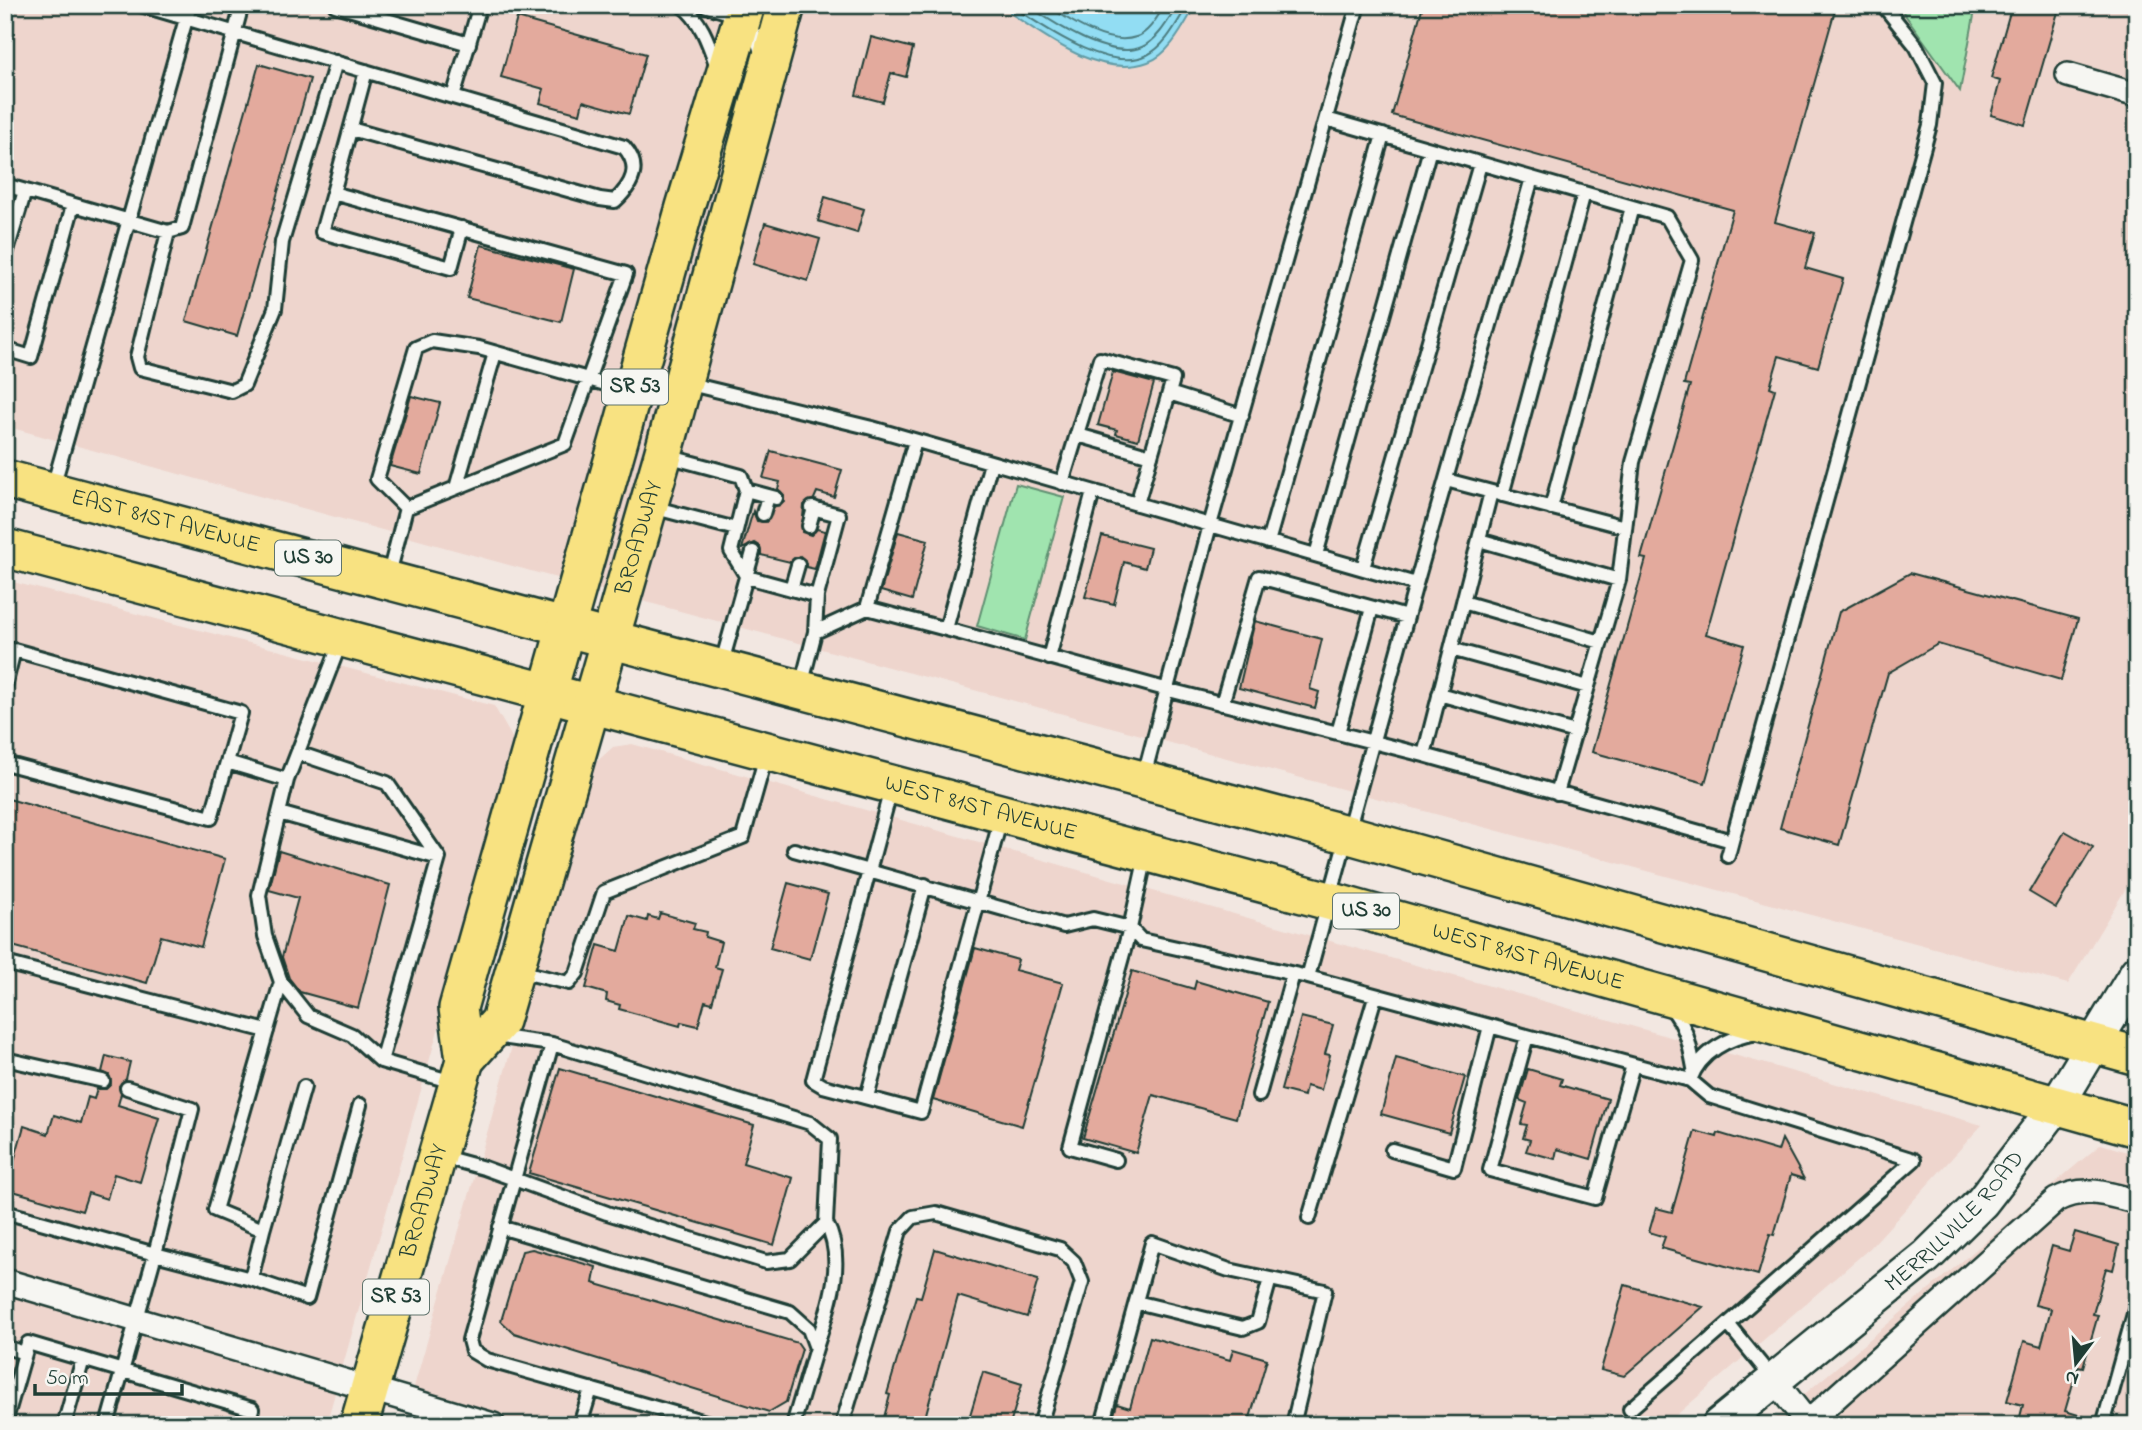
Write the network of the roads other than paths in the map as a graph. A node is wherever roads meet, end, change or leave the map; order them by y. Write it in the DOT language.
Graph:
graph roads {
  1 [pos="141,5"];
  2 [pos="242,5"];
  3 [pos="335,5"];
  4 [pos="480,5"];
  5 [pos="681,5"];
  6 [pos="704,5"];
  7 [pos="786,5"];
  8 [pos="1358,5"];
  9 [pos="1883,5"];
  10 [pos="744,11"];
  11 [pos="188,12"];
  12 [pos="234,33"];
  13 [pos="469,44"];
  14 [pos="336,62"];
  15 [pos="366,71"];
  16 [pos="2068,75"];
  17 [pos="766,78"];
  18 [pos="722,82"];
  19 [pos="2137,95"];
  20 [pos="453,97"];
  21 [pos="1326,119"];
  22 [pos="351,129"];
  23 [pos="1383,135"];
  24 [pos="1430,149"];
  25 [pos="1480,163"];
  26 [pos="1532,178"];
  27 [pos="5,185"];
  28 [pos="25,191"];
  29 [pos="333,193"];
  30 [pos="1584,193"];
  31 [pos="73,205"];
  32 [pos="1632,207"];
  33 [pos="128,221"];
  34 [pos="10,227"];
  35 [pos="462,229"];
  36 [pos="168,232"];
  37 [pos="5,257"];
  38 [pos="5,349"];
  39 [pos="495,353"];
  40 [pos="587,381"];
  41 [pos="682,382"];
  42 [pos="633,392"];
  43 [pos="1169,393"];
  44 [pos="1242,416"];
  45 [pos="1078,435"];
  46 [pos="915,441"];
  47 [pos="663,455"];
  48 [pos="1151,456"];
  49 [pos="991,463"];
  50 [pos="5,479"];
  51 [pos="1446,480"];
  52 [pos="1062,483"];
  53 [pos="456,488"];
  54 [pos="746,490"];
  55 [pos="52,491"];
  56 [pos="1093,492"];
  57 [pos="1496,494"];
  58 [pos="1137,504"];
  59 [pos="648,506"];
  60 [pos="406,508"];
  61 [pos="1551,508"];
  62 [pos="764,514"];
  63 [pos="1210,525"];
  64 [pos="809,526"];
  65 [pos="1625,527"];
  66 [pos="736,528"];
  67 [pos="1479,540"];
  68 [pos="1268,542"];
  69 [pos="5,548"];
  70 [pos="753,552"];
  71 [pos="1316,555"];
  72 [pos="798,565"];
  73 [pos="1363,568"];
  74 [pos="747,577"];
  75 [pos="388,579"];
  76 [pos="1619,580"];
  77 [pos="1416,583"];
  78 [pos="791,589"];
  79 [pos="817,596"];
  80 [pos="1463,602"];
  81 [pos="867,608"];
  82 [pos="1372,608"];
  83 [pos="1407,617"];
  84 [pos="567,626"];
  85 [pos="946,629"];
  86 [pos="815,632"];
  87 [pos="610,637"];
  88 [pos="342,638"];
  89 [pos="1601,642"];
  90 [pos="1451,649"];
  91 [pos="1049,657"];
  92 [pos="721,667"];
  93 [pos="5,686"];
  94 [pos="1588,687"];
  95 [pos="801,688"];
  96 [pos="1165,690"];
  97 [pos="547,693"];
  98 [pos="1439,694"];
  99 [pos="1222,704"];
  100 [pos="592,705"];
  101 [pos="1575,732"];
  102 [pos="1338,733"];
  103 [pos="1372,742"];
  104 [pos="767,752"];
  105 [pos="298,753"];
  106 [pos="1424,755"];
  107 [pos="227,762"];
  108 [pos="5,763"];
  109 [pos="287,780"];
  110 [pos="1143,780"];
  111 [pos="892,785"];
  112 [pos="1557,793"];
  113 [pos="279,813"];
  114 [pos="1002,814"];
  115 [pos="1346,835"];
  116 [pos="1731,841"];
  117 [pos="794,850"];
  118 [pos="1147,853"];
  119 [pos="1728,856"];
  120 [pos="439,858"];
  121 [pos="869,870"];
  122 [pos="925,885"];
  123 [pos="977,900"];
  124 [pos="1329,901"];
  125 [pos="1130,928"];
  126 [pos="5,962"];
  127 [pos="514,971"];
  128 [pos="2137,972"];
  129 [pos="1293,974"];
  130 [pos="1308,978"];
  131 [pos="282,982"];
  132 [pos="1656,992"];
  133 [pos="1375,996"];
  134 [pos="1490,1026"];
  135 [pos="1786,1028"];
  136 [pos="267,1031"];
  137 [pos="1527,1036"];
  138 [pos="552,1044"];
  139 [pos="2096,1044"];
  140 [pos="2137,1056"];
  141 [pos="5,1059"];
  142 [pos="470,1059"];
  143 [pos="381,1061"];
  144 [pos="1633,1065"];
  145 [pos="1692,1074"];
  146 [pos="103,1081"];
  147 [pos="127,1087"];
  148 [pos="304,1087"];
  149 [pos="1259,1095"];
  150 [pos="867,1097"];
  151 [pos="360,1105"];
  152 [pos="2057,1105"];
  153 [pos="2137,1128"];
  154 [pos="1392,1150"];
  155 [pos="438,1156"];
  156 [pos="1116,1160"];
  157 [pos="513,1180"];
  158 [pos="2137,1202"];
  159 [pos="5,1212"];
  160 [pos="1309,1218"];
  161 [pos="826,1223"];
  162 [pos="500,1227"];
  163 [pos="263,1230"];
  164 [pos="155,1254"];
  165 [pos="251,1279"];
  166 [pos="1270,1279"];
  167 [pos="5,1281"];
  168 [pos="1136,1302"];
  169 [pos="2137,1303"];
  170 [pos="136,1320"];
  171 [pos="1728,1324"];
  172 [pos="5,1347"];
  173 [pos="816,1348"];
  174 [pos="25,1353"];
  175 [pos="83,1359"];
  176 [pos="122,1371"];
  177 [pos="1773,1380"];
  178 [pos="369,1389"];
  179 [pos="590,1389"];
  180 [pos="1630,1409"];
  181 [pos="5,1423"];
  182 [pos="1806,1424"];
  183 [pos="64,1425"];
  184 [pos="107,1425"];
  185 [pos="247,1425"];
  186 [pos="359,1425"];
  187 [pos="492,1425"];
  188 [pos="580,1425"];
  189 [pos="716,1425"];
  190 [pos="793,1425"];
  191 [pos="842,1425"];
  192 [pos="1040,1425"];
  193 [pos="1102,1425"];
  194 [pos="1293,1425"];
  195 [pos="1720,1425"];
  196 [pos="2103,1425"];
  1 -- 11 [label="lane"];
  2 -- 12 [label="lane"];
  3 -- 13 [label="lane"];
  4 -- 13 [label="lane"];
  5 -- 18 [label="lane"];
  6 -- 10 [label="lane"];
  7 -- 17 [label="main road, BROADWAY / SR 53"];
  8 -- 21 [label="lane"];
  9 -- 116 [label="lane"];
  10 -- 17 [label="lane"];
  10 -- 18 [label="main road, BROADWAY / SR 53"];
  11 -- 12 [label="lane"];
  11 -- 33 [label="lane"];
  12 -- 14 [label="lane"];
  12 -- 36 [label="lane"];
  13 -- 20 [label="lane"];
  14 -- 15 [label="lane"];
  14 -- 36 [label="lane"];
  15 -- 20 [label="lane"];
  15 -- 22 [label="lane"];
  16 -- 19 [label="street"];
  17 -- 41 [label="main road, BROADWAY / SR 53"];
  18 -- 42 [label="main road, BROADWAY / SR 53"];
  20 -- 22 [label="lane"];
  21 -- 23 [label="lane"];
  21 -- 44 [label="lane"];
  22 -- 29 [label="lane"];
  23 -- 24 [label="lane"];
  23 -- 68 [label="lane"];
  24 -- 25 [label="lane"];
  24 -- 71 [label="lane"];
  25 -- 26 [label="lane"];
  25 -- 73 [label="lane"];
  26 -- 30 [label="lane"];
  26 -- 51 [label="lane"];
  27 -- 28 [label="lane"];
  28 -- 31 [label="lane"];
  28 -- 34 [label="lane"];
  29 -- 35 [label="lane"];
  29 -- 35 [label="lane"];
  30 -- 32 [label="lane"];
  30 -- 57 [label="lane"];
  31 -- 33 [label="lane"];
  31 -- 38 [label="lane"];
  32 -- 61 [label="lane"];
  32 -- 65 [label="lane"];
  33 -- 36 [label="lane"];
  33 -- 55 [label="lane"];
  34 -- 37 [label="lane"];
  35 -- 40 [label="lane"];
  39 -- 40 [label="lane"];
  39 -- 53 [label="lane"];
  39 -- 60 [label="lane"];
  40 -- 42 [label="lane"];
  40 -- 53 [label="lane"];
  41 -- 46 [label="lane"];
  41 -- 47 [label="main road, BROADWAY / SR 53"];
  42 -- 84 [label="main road, BROADWAY / SR 53"];
  43 -- 44 [label="lane"];
  43 -- 45 [label="lane"];
  43 -- 48 [label="lane"];
  44 -- 63 [label="lane"];
  45 -- 48 [label="lane"];
  45 -- 52 [label="lane"];
  46 -- 49 [label="lane"];
  46 -- 81 [label="lane"];
  47 -- 54 [label="lane"];
  47 -- 59 [label="main road, BROADWAY / SR 53"];
  48 -- 58 [label="lane"];
  49 -- 52 [label="lane"];
  49 -- 85 [label="lane"];
  50 -- 55 [label="main road, EAST 81ST AVENUE / US 30"];
  51 -- 57 [label="lane"];
  51 -- 77 [label="lane"];
  52 -- 56 [label="lane"];
  53 -- 60 [label="lane"];
  54 -- 62 [label="lane"];
  54 -- 66 [label="lane"];
  55 -- 75 [label="main road, EAST 81ST AVENUE / US 30"];
  56 -- 58 [label="lane"];
  56 -- 91 [label="lane"];
  57 -- 61 [label="lane"];
  57 -- 67 [label="lane"];
  58 -- 63 [label="lane"];
  59 -- 66 [label="lane"];
  59 -- 87 [label="main road, BROADWAY / SR 53"];
  60 -- 75 [label="lane"];
  61 -- 65 [label="lane"];
  63 -- 68 [label="lane"];
  63 -- 96 [label="lane"];
  64 -- 79 [label="lane"];
  65 -- 76 [label="lane"];
  66 -- 74 [label="lane"];
  67 -- 76 [label="lane"];
  67 -- 80 [label="lane"];
  68 -- 71 [label="lane"];
  69 -- 88 [label="main road, US 30"];
  70 -- 74 [label="lane"];
  71 -- 73 [label="lane"];
  72 -- 78 [label="lane"];
  73 -- 77 [label="lane"];
  74 -- 78 [label="lane"];
  74 -- 92 [label="lane"];
  75 -- 84 [label="main road, EAST 81ST AVENUE / US 30"];
  76 -- 89 [label="lane"];
  77 -- 83 [label="lane"];
  78 -- 79 [label="lane"];
  79 -- 86 [label="lane"];
  80 -- 89 [label="lane"];
  80 -- 90 [label="lane"];
  81 -- 85 [label="lane"];
  81 -- 86 [label="lane"];
  82 -- 83 [label="lane"];
  82 -- 99 [label="lane"];
  82 -- 102 [label="lane"];
  83 -- 103 [label="lane"];
  84 -- 87 [label="main road, EAST 81ST AVENUE / US 30"];
  84 -- 97 [label="main road, BROADWAY / SR 53"];
  85 -- 91 [label="lane"];
  86 -- 95 [label="lane"];
  87 -- 92 [label="main road, US 30"];
  87 -- 100 [label="main road, BROADWAY / SR 53"];
  88 -- 97 [label="main road, US 30"];
  88 -- 105 [label="lane"];
  89 -- 94 [label="lane"];
  90 -- 94 [label="lane"];
  90 -- 98 [label="lane"];
  91 -- 96 [label="lane"];
  92 -- 95 [label="main road, US 30"];
  93 -- 107 [label="lane"];
  94 -- 101 [label="lane"];
  95 -- 110 [label="main road, US 30"];
  96 -- 99 [label="lane"];
  96 -- 110 [label="lane"];
  97 -- 100 [label="main road, US 30"];
  97 -- 142 [label="main road, BROADWAY / SR 53"];
  98 -- 101 [label="lane"];
  98 -- 106 [label="lane"];
  99 -- 102 [label="lane"];
  100 -- 104 [label="main road, WEST 81ST AVENUE / US 30"];
  100 -- 127 [label="main road, BROADWAY / SR 53"];
  101 -- 112 [label="lane"];
  102 -- 103 [label="lane"];
  103 -- 106 [label="lane"];
  103 -- 115 [label="lane"];
  104 -- 111 [label="main road, WEST 81ST AVENUE / US 30"];
  104 -- 127 [label="lane"];
  105 -- 109 [label="lane"];
  105 -- 120 [label="lane"];
  106 -- 112 [label="lane"];
  107 -- 108 [label="lane"];
  107 -- 109 [label="lane"];
  109 -- 113 [label="lane"];
  110 -- 115 [label="main road, US 30"];
  111 -- 114 [label="main road, WEST 81ST AVENUE / US 30"];
  111 -- 121 [label="lane"];
  112 -- 116 [label="lane"];
  113 -- 120 [label="lane"];
  113 -- 131 [label="lane"];
  114 -- 118 [label="main road, WEST 81ST AVENUE / US 30"];
  114 -- 123 [label="lane"];
  115 -- 124 [label="lane"];
  115 -- 139 [label="main road, US 30"];
  116 -- 119 [label="lane"];
  117 -- 121 [label="lane"];
  118 -- 124 [label="main road, WEST 81ST AVENUE / US 30"];
  118 -- 125 [label="lane"];
  120 -- 143 [label="lane"];
  121 -- 122 [label="lane"];
  121 -- 150 [label="lane"];
  122 -- 123 [label="lane"];
  122 -- 150 [label="lane"];
  123 -- 125 [label="lane"];
  123 -- 150 [label="lane"];
  124 -- 130 [label="lane"];
  124 -- 132 [label="main road, WEST 81ST AVENUE / US 30"];
  125 -- 129 [label="lane"];
  125 -- 156 [label="lane"];
  126 -- 136 [label="lane"];
  127 -- 142 [label="main road, BROADWAY / SR 53"];
  128 -- 139 [label="street, MERRILLVILLE ROAD"];
  129 -- 130 [label="lane"];
  129 -- 149 [label="lane"];
  130 -- 133 [label="lane"];
  131 -- 136 [label="lane"];
  131 -- 143 [label="lane"];
  132 -- 135 [label="main road, WEST 81ST AVENUE / US 30"];
  132 -- 145 [label="lane"];
  133 -- 134 [label="lane"];
  133 -- 160 [label="lane"];
  134 -- 137 [label="lane"];
  134 -- 154 [label="lane"];
  135 -- 145 [label="lane"];
  135 -- 152 [label="main road, WEST 81ST AVENUE / US 30"];
  136 -- 163 [label="lane"];
  137 -- 144 [label="lane"];
  137 -- 144 [label="lane"];
  138 -- 142 [label="lane"];
  138 -- 157 [label="lane"];
  138 -- 161 [label="lane"];
  139 -- 140 [label="main road, US 30"];
  139 -- 152 [label="street, MERRILLVILLE ROAD"];
  141 -- 146 [label="lane"];
  142 -- 143 [label="lane"];
  142 -- 155 [label="main road, BROADWAY / SR 53"];
  144 -- 145 [label="lane"];
  145 -- 171 [label="lane"];
  147 -- 164 [label="lane"];
  148 -- 163 [label="lane"];
  151 -- 165 [label="lane"];
  152 -- 153 [label="main road, WEST 81ST AVENUE / US 30"];
  152 -- 177 [label="street, MERRILLVILLE ROAD"];
  155 -- 157 [label="lane"];
  155 -- 178 [label="main road, BROADWAY / SR 53"];
  157 -- 161 [label="lane"];
  157 -- 162 [label="lane"];
  158 -- 182 [label="street"];
  159 -- 164 [label="lane"];
  161 -- 173 [label="lane"];
  162 -- 173 [label="lane"];
  162 -- 179 [label="lane"];
  163 -- 165 [label="lane"];
  164 -- 165 [label="lane"];
  164 -- 170 [label="lane"];
  166 -- 168 [label="lane"];
  166 -- 168 [label="lane"];
  166 -- 194 [label="lane"];
  167 -- 170 [label="street"];
  168 -- 193 [label="lane"];
  169 -- 196 [label="lane"];
  170 -- 176 [label="lane"];
  170 -- 178 [label="street"];
  171 -- 177 [label="lane"];
  171 -- 180 [label="lane"];
  172 -- 174 [label="lane"];
  173 -- 190 [label="lane"];
  174 -- 175 [label="lane"];
  174 -- 181 [label="lane"];
  175 -- 176 [label="lane"];
  175 -- 183 [label="lane"];
  176 -- 184 [label="lane"];
  176 -- 185 [label="lane"];
  177 -- 182 [label="street"];
  177 -- 195 [label="street, MERRILLVILLE ROAD"];
  178 -- 186 [label="main road, BROADWAY / SR 53"];
  178 -- 187 [label="street"];
  179 -- 188 [label="lane"];
  179 -- 189 [label="lane"];
  191 -- 192 [label="lane"];
}
